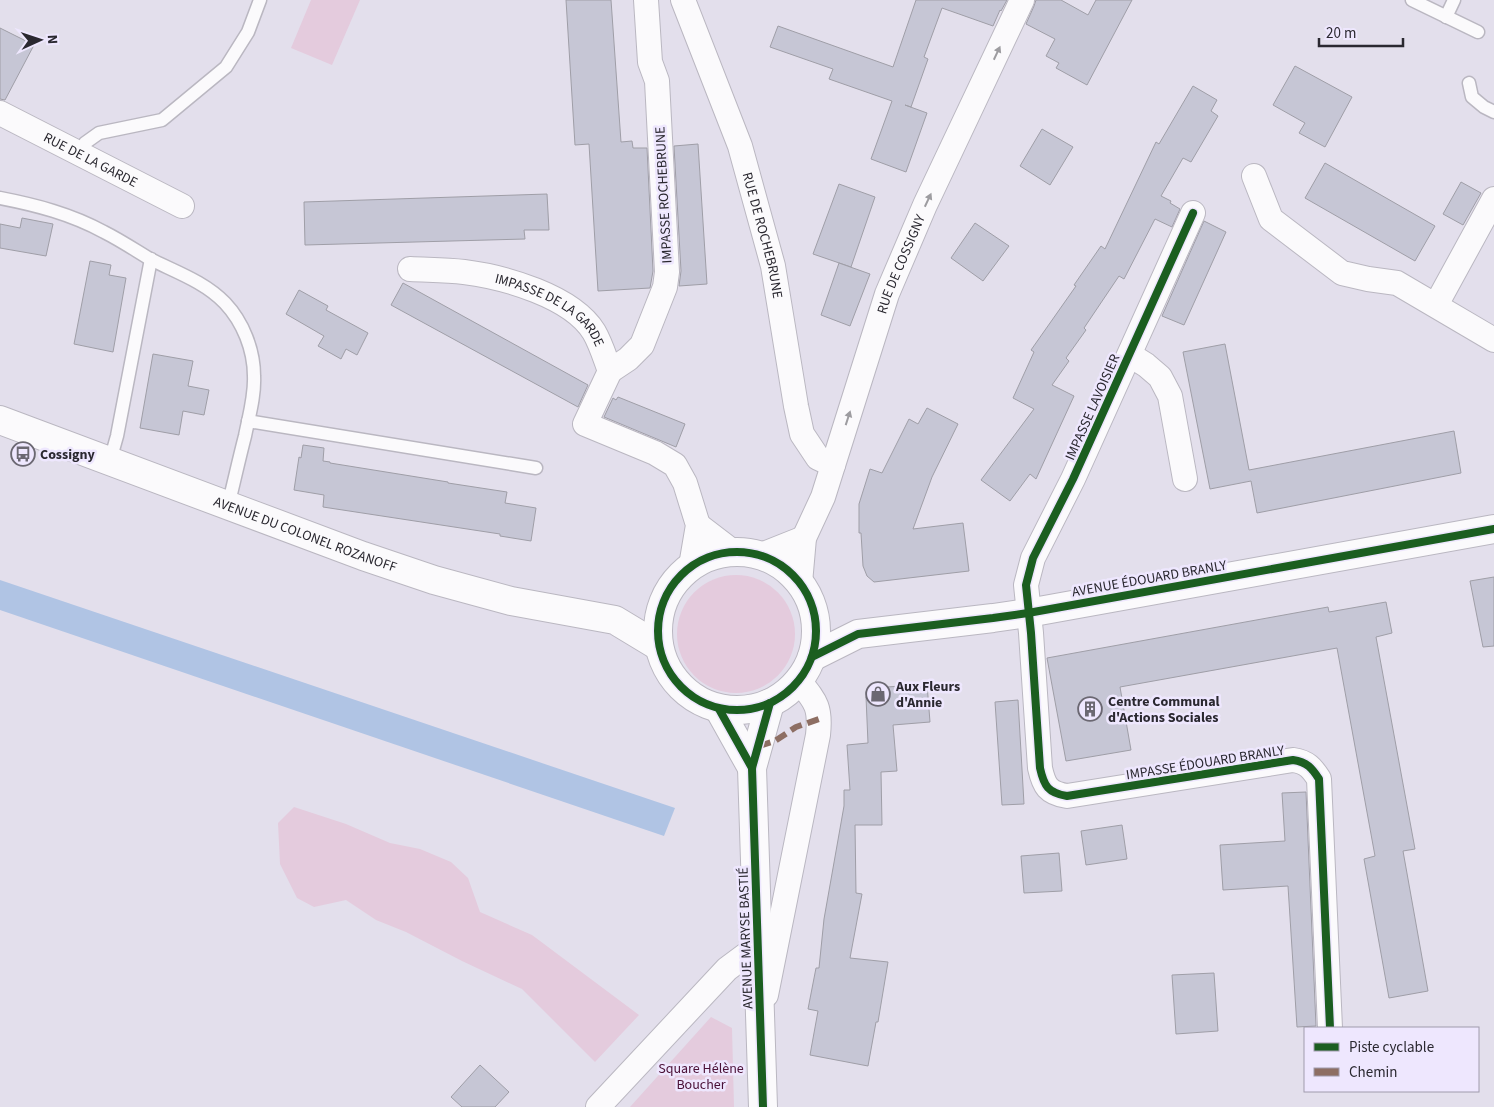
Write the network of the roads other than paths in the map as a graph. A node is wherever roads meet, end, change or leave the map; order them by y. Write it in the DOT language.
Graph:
graph roads {
  1 [pos="260,0"];
  2 [pos="646,0"];
  3 [pos="683,0"];
  4 [pos="1022,0"];
  5 [pos="1412,0"];
  6 [pos="1454,0"];
  7 [pos="1446,17"];
  8 [pos="1478,32"];
  9 [pos="1469,83"];
  10 [pos="1494,112"];
  11 [pos="0,114"];
  12 [pos="78,153"];
  13 [pos="1254,176"];
  14 [pos="0,198"];
  15 [pos="1494,199"];
  16 [pos="182,206"];
  17 [pos="1193,214"];
  18 [pos="151,259"];
  19 [pos="410,269"];
  20 [pos="1436,305"];
  21 [pos="1494,340"];
  22 [pos="1130,355"];
  23 [pos="610,371"];
  24 [pos="0,420"];
  25 [pos="248,421"];
  26 [pos="110,462"];
  27 [pos="833,465"];
  28 [pos="536,468"];
  29 [pos="1185,479"];
  30 [pos="228,506"];
  31 [pos="698,525"];
  32 [pos="1494,529"];
  33 [pos="804,538"];
  34 [pos="732,551"];
  35 [pos="761,555"];
  36 [pos="691,566"];
  37 [pos="800,583"];
  38 [pos="661,606"];
  39 [pos="1028,613"];
  40 [pos="815,616"];
  41 [pos="618,621"];
  42 [pos="858,634"];
  43 [pos="658,646"];
  44 [pos="812,656"];
  45 [pos="798,681"];
  46 [pos="770,703"];
  47 [pos="719,709"];
  48 [pos="752,768"];
  49 [pos="758,946"];
  50 [pos="761,1023"];
  51 [pos="1330,1027"];
  52 [pos="598,1107"];
  53 [pos="763,1107"];
  1 -- 12 [label="lane"];
  2 -- 23 [label="street, IMPASSE ROCHEBRUNE"];
  3 -- 27 [label="street, RUE DE ROCHEBRUNE"];
  27 -- 4 [label="street, RUE DE COSSIGNY, one-way"];
  5 -- 7 [label="lane"];
  6 -- 7 [label="lane"];
  7 -- 8 [label="lane"];
  9 -- 10 [label="lane"];
  11 -- 12 [label="street, RUE DE LA GARDE"];
  12 -- 16 [label="street, RUE DE LA GARDE"];
  13 -- 20 [label="street"];
  14 -- 18 [label="lane"];
  15 -- 20 [label="street"];
  17 -- 22 [label="street, IMPASSE LAVOISIER"];
  18 -- 25 [label="lane"];
  18 -- 26 [label="lane"];
  19 -- 23 [label="street, IMPASSE DE LA GARDE"];
  20 -- 21 [label="street"];
  22 -- 29 [label="street, IMPASSE LAVOISIER"];
  22 -- 39 [label="street, IMPASSE LAVOISIER"];
  23 -- 31 [label="street, IMPASSE DE LA GARDE"];
  24 -- 26 [label="street, AVENUE DU COLONEL ROZANOFF"];
  25 -- 28 [label="lane"];
  25 -- 30 [label="lane"];
  26 -- 30 [label="street, AVENUE DU COLONEL ROZANOFF"];
  27 -- 33 [label="street, RUE DE COSSIGNY"];
  30 -- 41 [label="street, AVENUE DU COLONEL ROZANOFF"];
  31 -- 34 [label="street"];
  31 -- 36 [label="street"];
  32 -- 39 [label="street, AVENUE ÉDOUARD BRANLY"];
  33 -- 35 [label="street"];
  33 -- 37 [label="street, RUE DE COSSIGNY"];
  34 -- 35 [label="street"];
  34 -- 36 [label="street"];
  35 -- 37 [label="street"];
  36 -- 38 [label="street"];
  37 -- 40 [label="street"];
  38 -- 41 [label="street, AVENUE DU COLONEL ROZANOFF"];
  38 -- 43 [label="street"];
  39 -- 42 [label="street, AVENUE ÉDOUARD BRANLY"];
  39 -- 51 [label="street, IMPASSE ÉDOUARD BRANLY"];
  40 -- 42 [label="street, AVENUE ÉDOUARD BRANLY"];
  40 -- 44 [label="street"];
  41 -- 43 [label="street, AVENUE DU COLONEL ROZANOFF"];
  42 -- 44 [label="street, AVENUE ÉDOUARD BRANLY"];
  43 -- 47 [label="street"];
  44 -- 45 [label="street"];
  45 -- 46 [label="street"];
  45 -- 50 [label="street, AVENUE MARYSE BASTIÉ"];
  46 -- 47 [label="street"];
  46 -- 48 [label="street, AVENUE MARYSE BASTIÉ"];
  47 -- 48 [label="street, AVENUE MARYSE BASTIÉ"];
  48 -- 49 [label="street, AVENUE MARYSE BASTIÉ"];
  49 -- 50 [label="street, AVENUE MARYSE BASTIÉ"];
  49 -- 52 [label="street"];
  50 -- 53 [label="street, AVENUE MARYSE BASTIÉ"];
}
